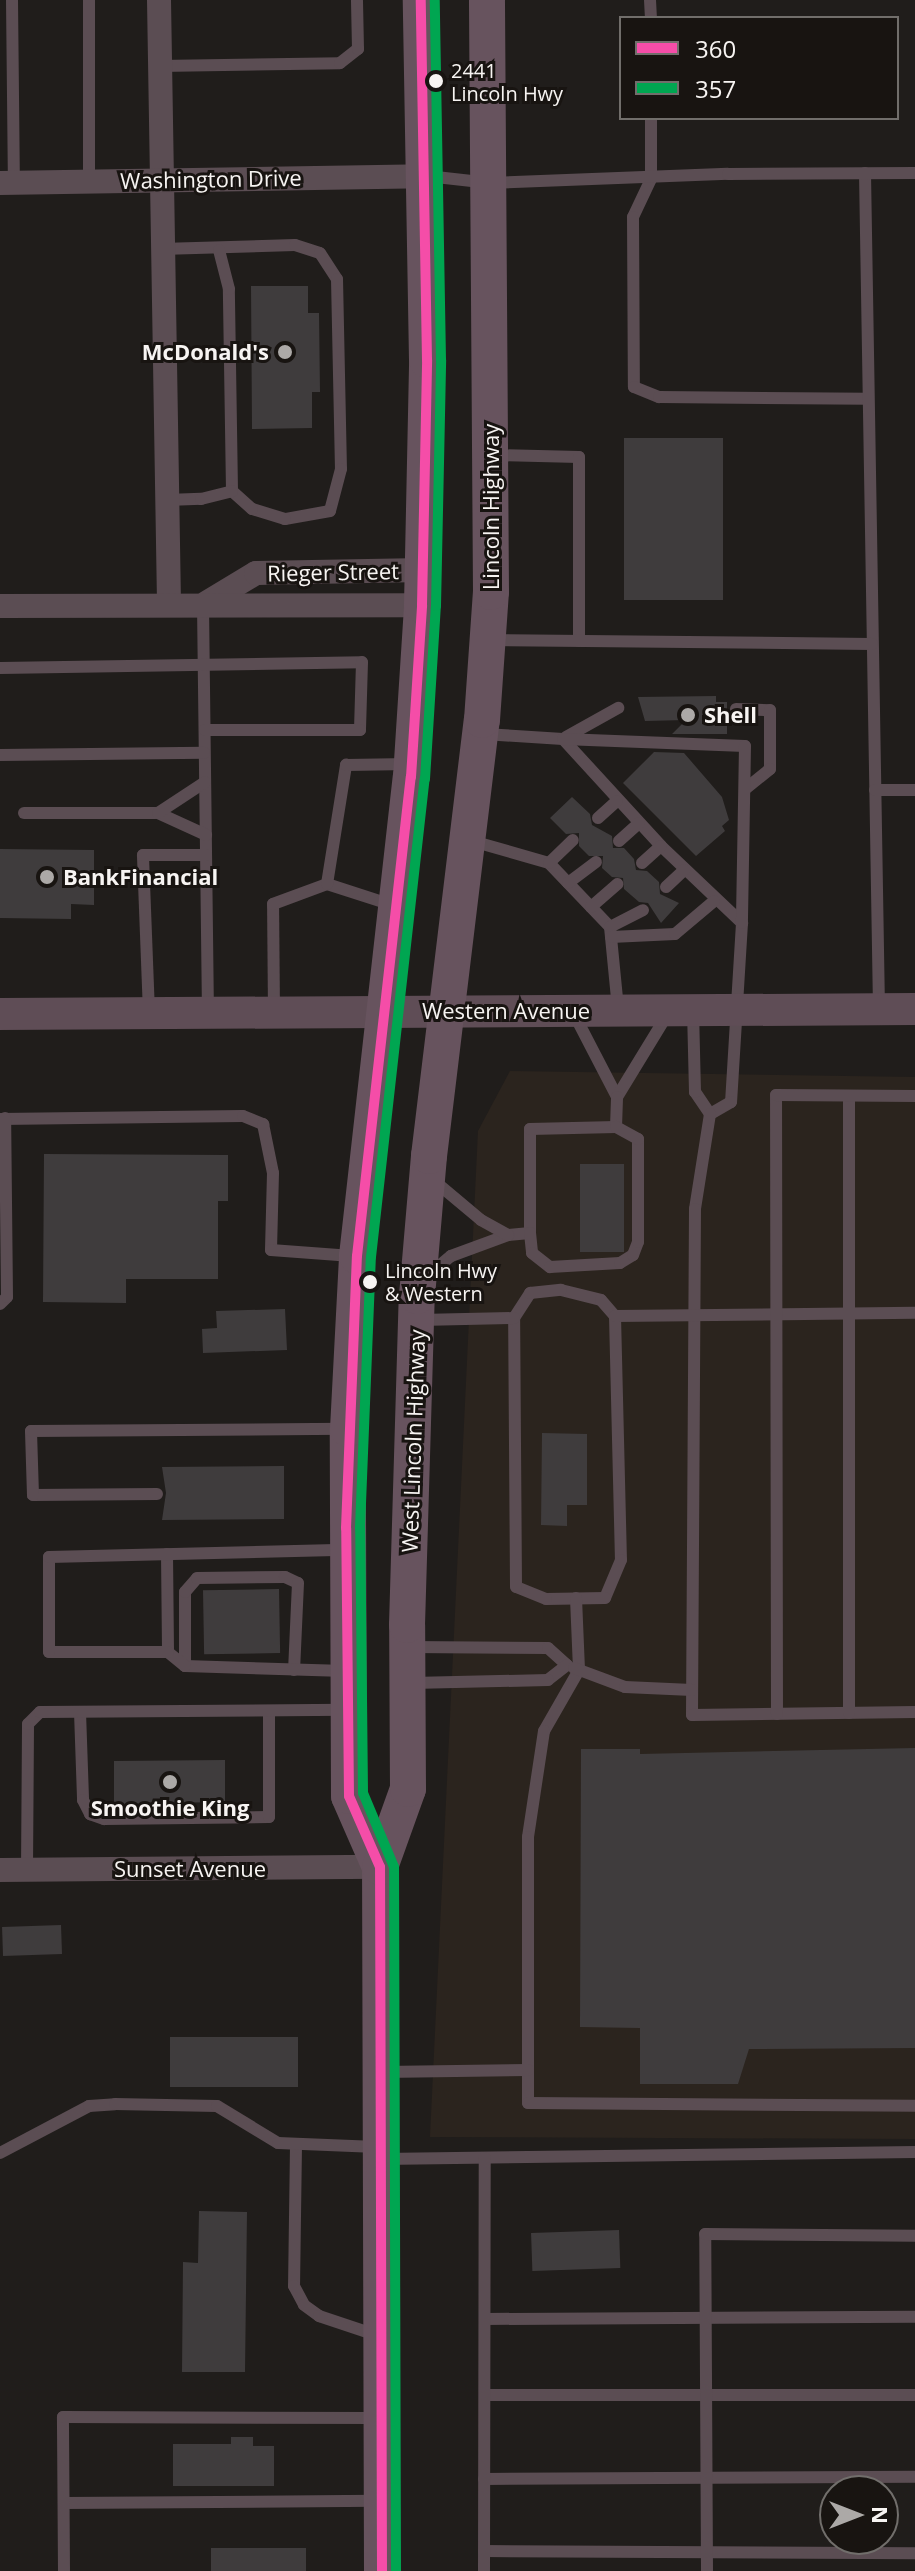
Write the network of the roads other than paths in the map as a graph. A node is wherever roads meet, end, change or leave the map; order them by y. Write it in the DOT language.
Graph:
graph roads {
  1 [pos="12,0"];
  2 [pos="89,0"];
  3 [pos="159,0"];
  4 [pos="357,0"];
  5 [pos="421,0"];
  6 [pos="487,0"];
  7 [pos="159,66"];
  8 [pos="651,120"];
  9 [pos="865,173"];
  10 [pos="915,173"];
  11 [pos="423,176"];
  12 [pos="651,179"];
  13 [pos="160,180"];
  14 [pos="89,181"];
  15 [pos="7,183"];
  16 [pos="490,183"];
  17 [pos="161,249"];
  18 [pos="219,250"];
  19 [pos="868,399"];
  20 [pos="492,455"];
  21 [pos="232,491"];
  22 [pos="167,500"];
  23 [pos="423,587"];
  24 [pos="169,605"];
  25 [pos="203,605"];
  26 [pos="0,606"];
  27 [pos="488,640"];
  28 [pos="579,641"];
  29 [pos="872,644"];
  30 [pos="204,664"];
  31 [pos="0,668"];
  32 [pos="618,708"];
  33 [pos="736,709"];
  34 [pos="205,730"];
  35 [pos="480,734"];
  36 [pos="563,739"];
  37 [pos="204,753"];
  38 [pos="0,755"];
  39 [pos="412,764"];
  40 [pos="205,782"];
  41 [pos="745,789"];
  42 [pos="875,790"];
  43 [pos="915,790"];
  44 [pos="617,801"];
  45 [pos="24,813"];
  46 [pos="158,813"];
  47 [pos="598,818"];
  48 [pos="639,823"];
  49 [pos="206,835"];
  50 [pos="469,840"];
  51 [pos="573,840"];
  52 [pos="619,841"];
  53 [pos="661,846"];
  54 [pos="206,855"];
  55 [pos="596,862"];
  56 [pos="549,863"];
  57 [pos="642,863"];
  58 [pos="684,870"];
  59 [pos="568,883"];
  60 [pos="327,884"];
  61 [pos="617,884"];
  62 [pos="666,887"];
  63 [pos="714,901"];
  64 [pos="396,906"];
  65 [pos="591,907"];
  66 [pos="643,910"];
  67 [pos="742,923"];
  68 [pos="611,932"];
  69 [pos="915,1009"];
  70 [pos="682,1010"];
  71 [pos="879,1010"];
  72 [pos="572,1011"];
  73 [pos="618,1011"];
  74 [pos="736,1011"];
  75 [pos="274,1012"];
  76 [pos="383,1012"];
  77 [pos="448,1012"];
  78 [pos="149,1013"];
  79 [pos="208,1013"];
  80 [pos="0,1014"];
  81 [pos="849,1096"];
  82 [pos="915,1096"];
  83 [pos="617,1097"];
  84 [pos="710,1114"];
  85 [pos="3,1118"];
  86 [pos="616,1127"];
  87 [pos="427,1175"];
  88 [pos="530,1233"];
  89 [pos="508,1235"];
  90 [pos="357,1256"];
  91 [pos="418,1283"];
  92 [pos="0,1304"];
  93 [pos="915,1313"];
  94 [pos="774,1314"];
  95 [pos="848,1314"];
  96 [pos="693,1315"];
  97 [pos="615,1316"];
  98 [pos="514,1318"];
  99 [pos="417,1320"];
  100 [pos="348,1429"];
  101 [pos="157,1494"];
  102 [pos="346,1550"];
  103 [pos="167,1554"];
  104 [pos="576,1598"];
  105 [pos="408,1647"];
  106 [pos="168,1652"];
  107 [pos="185,1666"];
  108 [pos="573,1667"];
  109 [pos="294,1670"];
  110 [pos="348,1671"];
  111 [pos="409,1683"];
  112 [pos="692,1690"];
  113 [pos="348,1710"];
  114 [pos="269,1711"];
  115 [pos="80,1712"];
  116 [pos="915,1712"];
  117 [pos="849,1713"];
  118 [pos="777,1714"];
  119 [pos="380,1867"];
  120 [pos="0,1870"];
  121 [pos="27,1870"];
  122 [pos="528,2070"];
  123 [pos="380,2072"];
  124 [pos="915,2106"];
  125 [pos="296,2145"];
  126 [pos="915,2152"];
  127 [pos="0,2153"];
  128 [pos="381,2153"];
  129 [pos="485,2158"];
  130 [pos="915,2236"];
  131 [pos="915,2317"];
  132 [pos="705,2318"];
  133 [pos="485,2319"];
  134 [pos="381,2336"];
  135 [pos="485,2395"];
  136 [pos="706,2395"];
  137 [pos="915,2395"];
  138 [pos="381,2418"];
  139 [pos="915,2477"];
  140 [pos="706,2478"];
  141 [pos="484,2479"];
  142 [pos="382,2501"];
  143 [pos="64,2503"];
  144 [pos="484,2551"];
  145 [pos="707,2552"];
  146 [pos="915,2553"];
  147 [pos="64,2571"];
  148 [pos="382,2571"];
  149 [pos="484,2571"];
  150 [pos="707,2571"];
  1 -- 15 [label="lane"];
  2 -- 14 [label="lane"];
  3 -- 7 [label="street"];
  4 -- 7 [label="lane"];
  5 -- 11 [label="main road"];
  6 -- 16 [label="main road, Lincoln Highway"];
  7 -- 13 [label="street"];
  8 -- 12 [label="lane"];
  9 -- 10 [label="lane"];
  9 -- 12 [label="lane"];
  9 -- 19 [label="lane"];
  11 -- 13 [label="street, Washington Drive"];
  11 -- 16 [label="lane"];
  11 -- 23 [label="main road"];
  12 -- 16 [label="lane"];
  12 -- 19 [label="lane"];
  13 -- 14 [label="street, Washington Drive"];
  13 -- 17 [label="street"];
  14 -- 15 [label="street, Washington Drive"];
  16 -- 20 [label="main road, Lincoln Highway"];
  17 -- 18 [label="lane"];
  17 -- 22 [label="street"];
  18 -- 21 [label="lane"];
  18 -- 21 [label="lane"];
  19 -- 29 [label="lane"];
  20 -- 27 [label="main road, Lincoln Highway"];
  20 -- 28 [label="lane"];
  21 -- 22 [label="lane"];
  22 -- 24 [label="street"];
  23 -- 25 [label="street, Rieger Street"];
  23 -- 25 [label="street, Rieger Street"];
  23 -- 39 [label="main road"];
  24 -- 25 [label="street, Rieger Street"];
  24 -- 26 [label="street, Rieger Street"];
  25 -- 30 [label="lane"];
  27 -- 28 [label="lane"];
  27 -- 35 [label="main road, Lincoln Highway"];
  28 -- 29 [label="lane"];
  29 -- 42 [label="lane"];
  30 -- 31 [label="lane"];
  30 -- 34 [label="lane"];
  30 -- 34 [label="lane"];
  32 -- 36 [label="lane"];
  33 -- 41 [label="lane"];
  34 -- 37 [label="lane"];
  35 -- 36 [label="lane"];
  35 -- 50 [label="main road, Lincoln Highway"];
  36 -- 41 [label="lane"];
  36 -- 44 [label="lane"];
  37 -- 38 [label="lane"];
  37 -- 40 [label="lane"];
  39 -- 60 [label="lane"];
  39 -- 64 [label="main road"];
  40 -- 46 [label="lane"];
  40 -- 49 [label="lane"];
  41 -- 67 [label="lane"];
  42 -- 43 [label="lane"];
  42 -- 71 [label="lane"];
  44 -- 47 [label="lane"];
  44 -- 48 [label="lane"];
  45 -- 46 [label="lane"];
  46 -- 49 [label="lane"];
  48 -- 52 [label="lane"];
  48 -- 53 [label="lane"];
  49 -- 54 [label="lane"];
  50 -- 56 [label="lane"];
  50 -- 77 [label="main road, Lincoln Highway"];
  51 -- 56 [label="lane"];
  53 -- 57 [label="lane"];
  53 -- 58 [label="lane"];
  54 -- 78 [label="lane"];
  54 -- 79 [label="lane"];
  55 -- 59 [label="lane"];
  56 -- 59 [label="lane"];
  58 -- 62 [label="lane"];
  58 -- 63 [label="lane"];
  59 -- 65 [label="lane"];
  60 -- 64 [label="lane"];
  60 -- 75 [label="lane"];
  61 -- 65 [label="lane"];
  63 -- 67 [label="lane"];
  63 -- 68 [label="lane"];
  64 -- 76 [label="main road"];
  65 -- 68 [label="lane"];
  66 -- 68 [label="lane"];
  67 -- 74 [label="lane"];
  68 -- 73 [label="lane"];
  69 -- 71 [label="main road, Western Avenue"];
  70 -- 73 [label="main road, Western Avenue"];
  70 -- 74 [label="main road, Western Avenue"];
  70 -- 83 [label="lane"];
  70 -- 84 [label="lane"];
  71 -- 74 [label="main road, Western Avenue"];
  72 -- 73 [label="main road, Western Avenue"];
  72 -- 77 [label="main road, Western Avenue"];
  72 -- 83 [label="lane"];
  74 -- 84 [label="lane"];
  75 -- 76 [label="main road, Western Avenue"];
  75 -- 79 [label="main road, Western Avenue"];
  76 -- 77 [label="main road, Western Avenue"];
  76 -- 90 [label="main road, West Lincoln Highway"];
  77 -- 87 [label="main road, West Lincoln Highway"];
  78 -- 79 [label="main road, Western Avenue"];
  78 -- 80 [label="main road, Western Avenue"];
  81 -- 82 [label="lane"];
  81 -- 94 [label="lane"];
  81 -- 95 [label="lane"];
  83 -- 86 [label="lane"];
  84 -- 96 [label="lane"];
  85 -- 90 [label="lane"];
  85 -- 92 [label="lane"];
  86 -- 88 [label="lane"];
  86 -- 88 [label="lane"];
  87 -- 89 [label="lane"];
  87 -- 91 [label="main road, West Lincoln Highway"];
  88 -- 89 [label="lane"];
  89 -- 91 [label="lane"];
  90 -- 100 [label="main road, West Lincoln Highway"];
  91 -- 99 [label="main road, West Lincoln Highway"];
  93 -- 95 [label="lane"];
  94 -- 95 [label="lane"];
  94 -- 96 [label="lane"];
  94 -- 118 [label="lane"];
  95 -- 117 [label="lane"];
  96 -- 97 [label="lane"];
  96 -- 112 [label="lane"];
  97 -- 98 [label="lane"];
  97 -- 104 [label="lane"];
  98 -- 99 [label="lane"];
  98 -- 104 [label="lane"];
  99 -- 105 [label="main road, West Lincoln Highway"];
  100 -- 101 [label="lane"];
  100 -- 102 [label="main road, West Lincoln Highway"];
  102 -- 103 [label="lane"];
  102 -- 110 [label="main road, West Lincoln Highway"];
  103 -- 106 [label="lane"];
  103 -- 106 [label="lane"];
  104 -- 108 [label="lane"];
  105 -- 108 [label="lane"];
  105 -- 111 [label="main road, West Lincoln Highway"];
  106 -- 107 [label="lane"];
  107 -- 109 [label="lane"];
  107 -- 109 [label="lane"];
  108 -- 111 [label="lane"];
  108 -- 112 [label="lane"];
  108 -- 122 [label="lane"];
  109 -- 110 [label="lane"];
  110 -- 113 [label="main road, West Lincoln Highway"];
  111 -- 119 [label="main road, West Lincoln Highway"];
  112 -- 118 [label="lane"];
  113 -- 114 [label="lane"];
  113 -- 119 [label="main road, West Lincoln Highway"];
  114 -- 115 [label="lane"];
  114 -- 115 [label="lane"];
  115 -- 121 [label="lane"];
  116 -- 117 [label="lane"];
  117 -- 118 [label="lane"];
  119 -- 121 [label="street, Sunset Avenue"];
  119 -- 123 [label="main road, West Lincoln Highway"];
  120 -- 121 [label="street, Sunset Avenue"];
  122 -- 123 [label="lane"];
  122 -- 124 [label="lane"];
  123 -- 128 [label="main road, West Lincoln Highway"];
  125 -- 127 [label="lane"];
  125 -- 128 [label="lane"];
  125 -- 134 [label="lane"];
  126 -- 129 [label="lane"];
  128 -- 129 [label="lane"];
  128 -- 134 [label="main road, West Lincoln Highway"];
  129 -- 133 [label="lane"];
  130 -- 132 [label="lane"];
  131 -- 132 [label="lane"];
  132 -- 133 [label="lane"];
  132 -- 136 [label="lane"];
  133 -- 135 [label="lane"];
  134 -- 138 [label="main road, West Lincoln Highway"];
  135 -- 136 [label="lane"];
  135 -- 141 [label="lane"];
  136 -- 137 [label="lane"];
  136 -- 140 [label="lane"];
  138 -- 142 [label="main road, West Lincoln Highway"];
  138 -- 143 [label="lane"];
  139 -- 140 [label="lane"];
  140 -- 141 [label="lane"];
  140 -- 145 [label="lane"];
  141 -- 144 [label="lane"];
  142 -- 143 [label="lane"];
  142 -- 148 [label="main road, West Lincoln Highway"];
  143 -- 147 [label="lane"];
  144 -- 145 [label="lane"];
  144 -- 149 [label="lane"];
  145 -- 146 [label="lane"];
  145 -- 150 [label="lane"];
}
